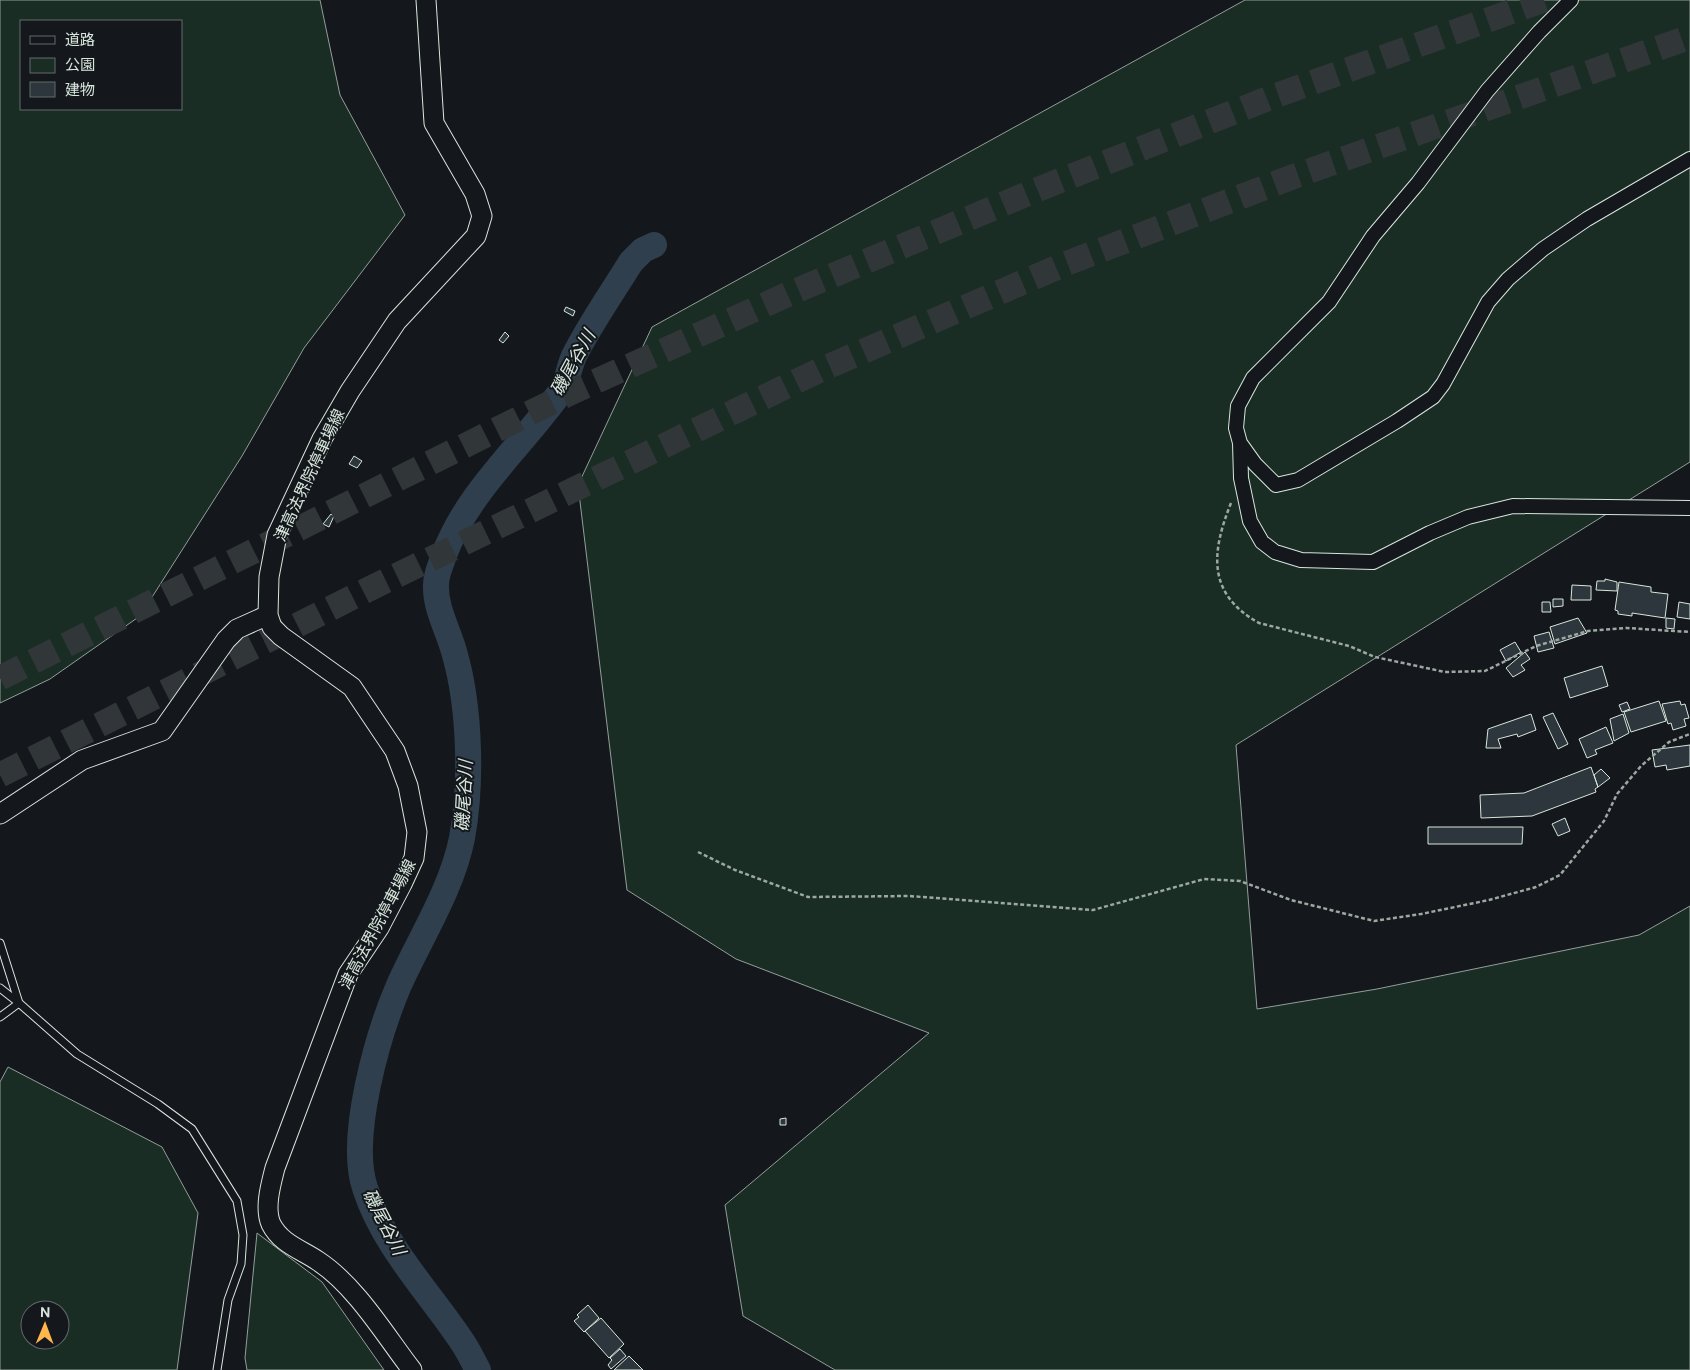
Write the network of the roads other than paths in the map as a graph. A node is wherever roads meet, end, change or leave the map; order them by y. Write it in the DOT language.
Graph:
graph roads {
  1 [pos="426,0"];
  2 [pos="1571,0"];
  3 [pos="1690,159"];
  4 [pos="1240,444"];
  5 [pos="1690,508"];
  6 [pos="268,615"];
  7 [pos="0,814"];
  8 [pos="0,943"];
  9 [pos="0,988"];
  10 [pos="19,1003"];
  11 [pos="0,1017"];
  12 [pos="217,1370"];
  13 [pos="412,1370"];
  1 -- 6 [label="main road, 津高法界院停車場線"];
  2 -- 4 [label="street"];
  3 -- 4 [label="street"];
  4 -- 5 [label="street"];
  6 -- 7 [label="main road"];
  6 -- 13 [label="main road, 津高法界院停車場線"];
  8 -- 10 [label="lane"];
  9 -- 10 [label="lane"];
  10 -- 11 [label="lane"];
  10 -- 12 [label="lane"];
}
